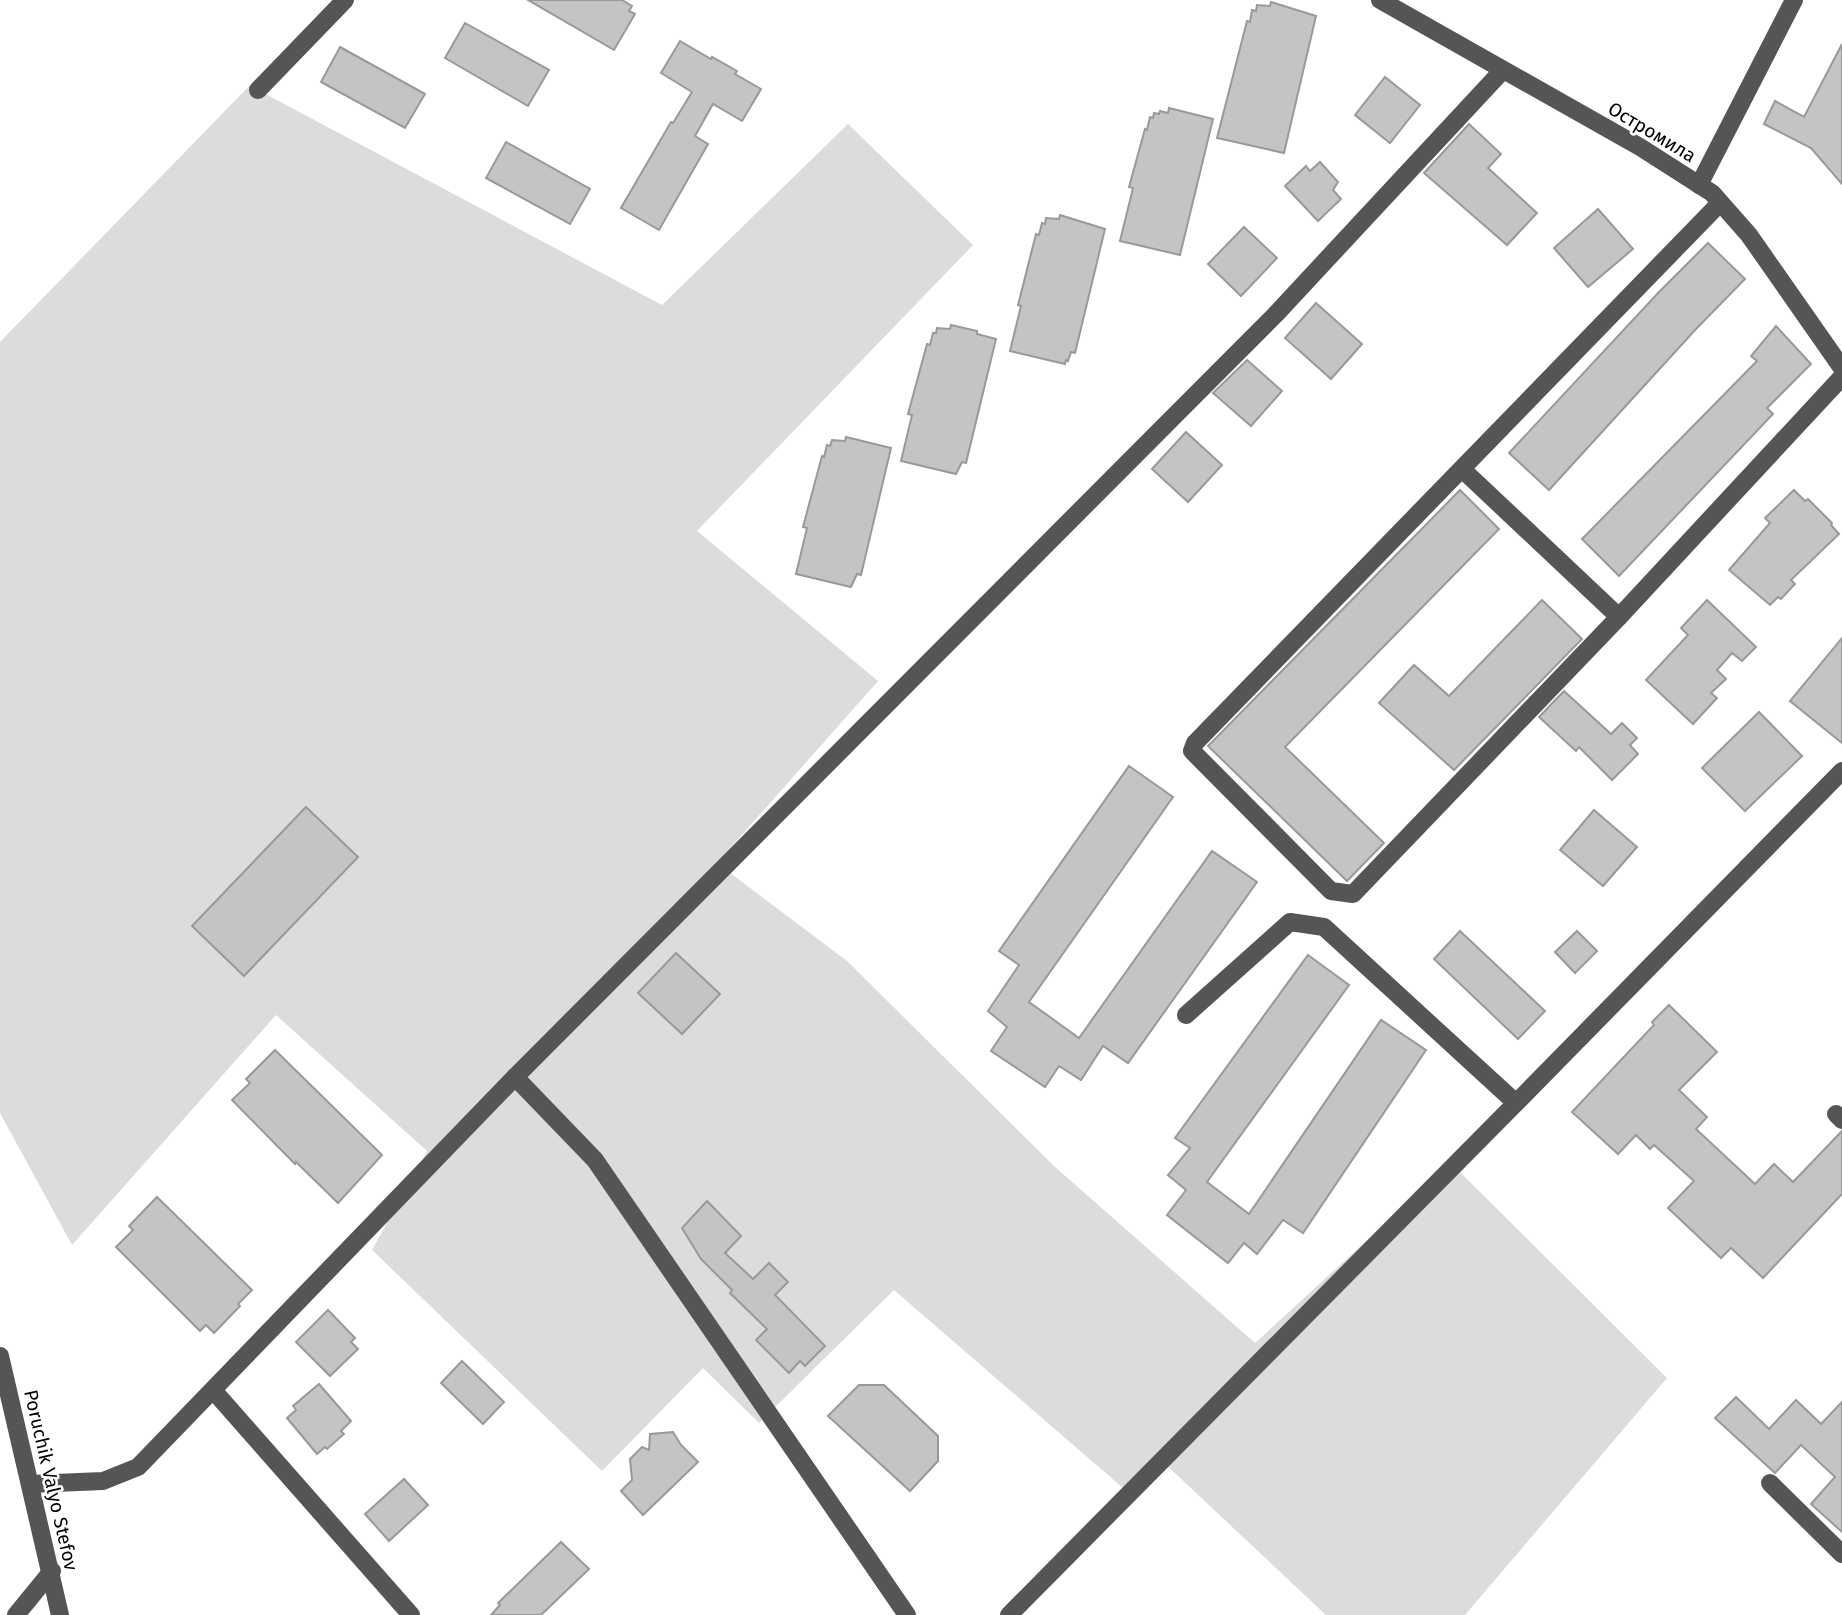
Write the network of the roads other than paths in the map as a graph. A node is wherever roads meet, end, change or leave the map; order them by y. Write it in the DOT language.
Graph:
graph roads {
  1 [pos="345,0"];
  2 [pos="1380,0"];
  3 [pos="1794,0"];
  4 [pos="1503,70"];
  5 [pos="258,90"];
  6 [pos="1699,185"];
  7 [pos="1720,203"];
  8 [pos="1842,368"];
  9 [pos="1842,377"];
  10 [pos="1463,470"];
  11 [pos="1619,617"];
  12 [pos="1842,771"];
  13 [pos="1186,1015"];
  14 [pos="515,1077"];
  15 [pos="1516,1103"];
  16 [pos="1,1367"];
  17 [pos="213,1390"];
  18 [pos="1770,1483"];
  19 [pos="31,1484"];
  20 [pos="1842,1554"];
  21 [pos="51,1571"];
  22 [pos="16,1615"];
  23 [pos="60,1615"];
  24 [pos="411,1615"];
  25 [pos="907,1615"];
  26 [pos="1009,1615"];
  1 -- 5 [label="street"];
  2 -- 4 [label="street, Остромила"];
  3 -- 6 [label="street"];
  4 -- 6 [label="street, Остромила"];
  4 -- 14 [label="street"];
  6 -- 7 [label="street, Остромила"];
  7 -- 8 [label="street, Остромила"];
  7 -- 10 [label="street"];
  9 -- 11 [label="street"];
  10 -- 11 [label="street"];
  10 -- 11 [label="street"];
  12 -- 15 [label="street"];
  13 -- 15 [label="street"];
  14 -- 17 [label="street"];
  14 -- 25 [label="street"];
  15 -- 26 [label="street"];
  16 -- 19 [label="street, Poruchik Valyo Stefov"];
  17 -- 19 [label="street"];
  17 -- 24 [label="street"];
  18 -- 20 [label="street"];
  19 -- 21 [label="street, Poruchik Valyo Stefov"];
  21 -- 22 [label="street"];
  21 -- 23 [label="street, Poruchik Valyo Stefov"];
}
